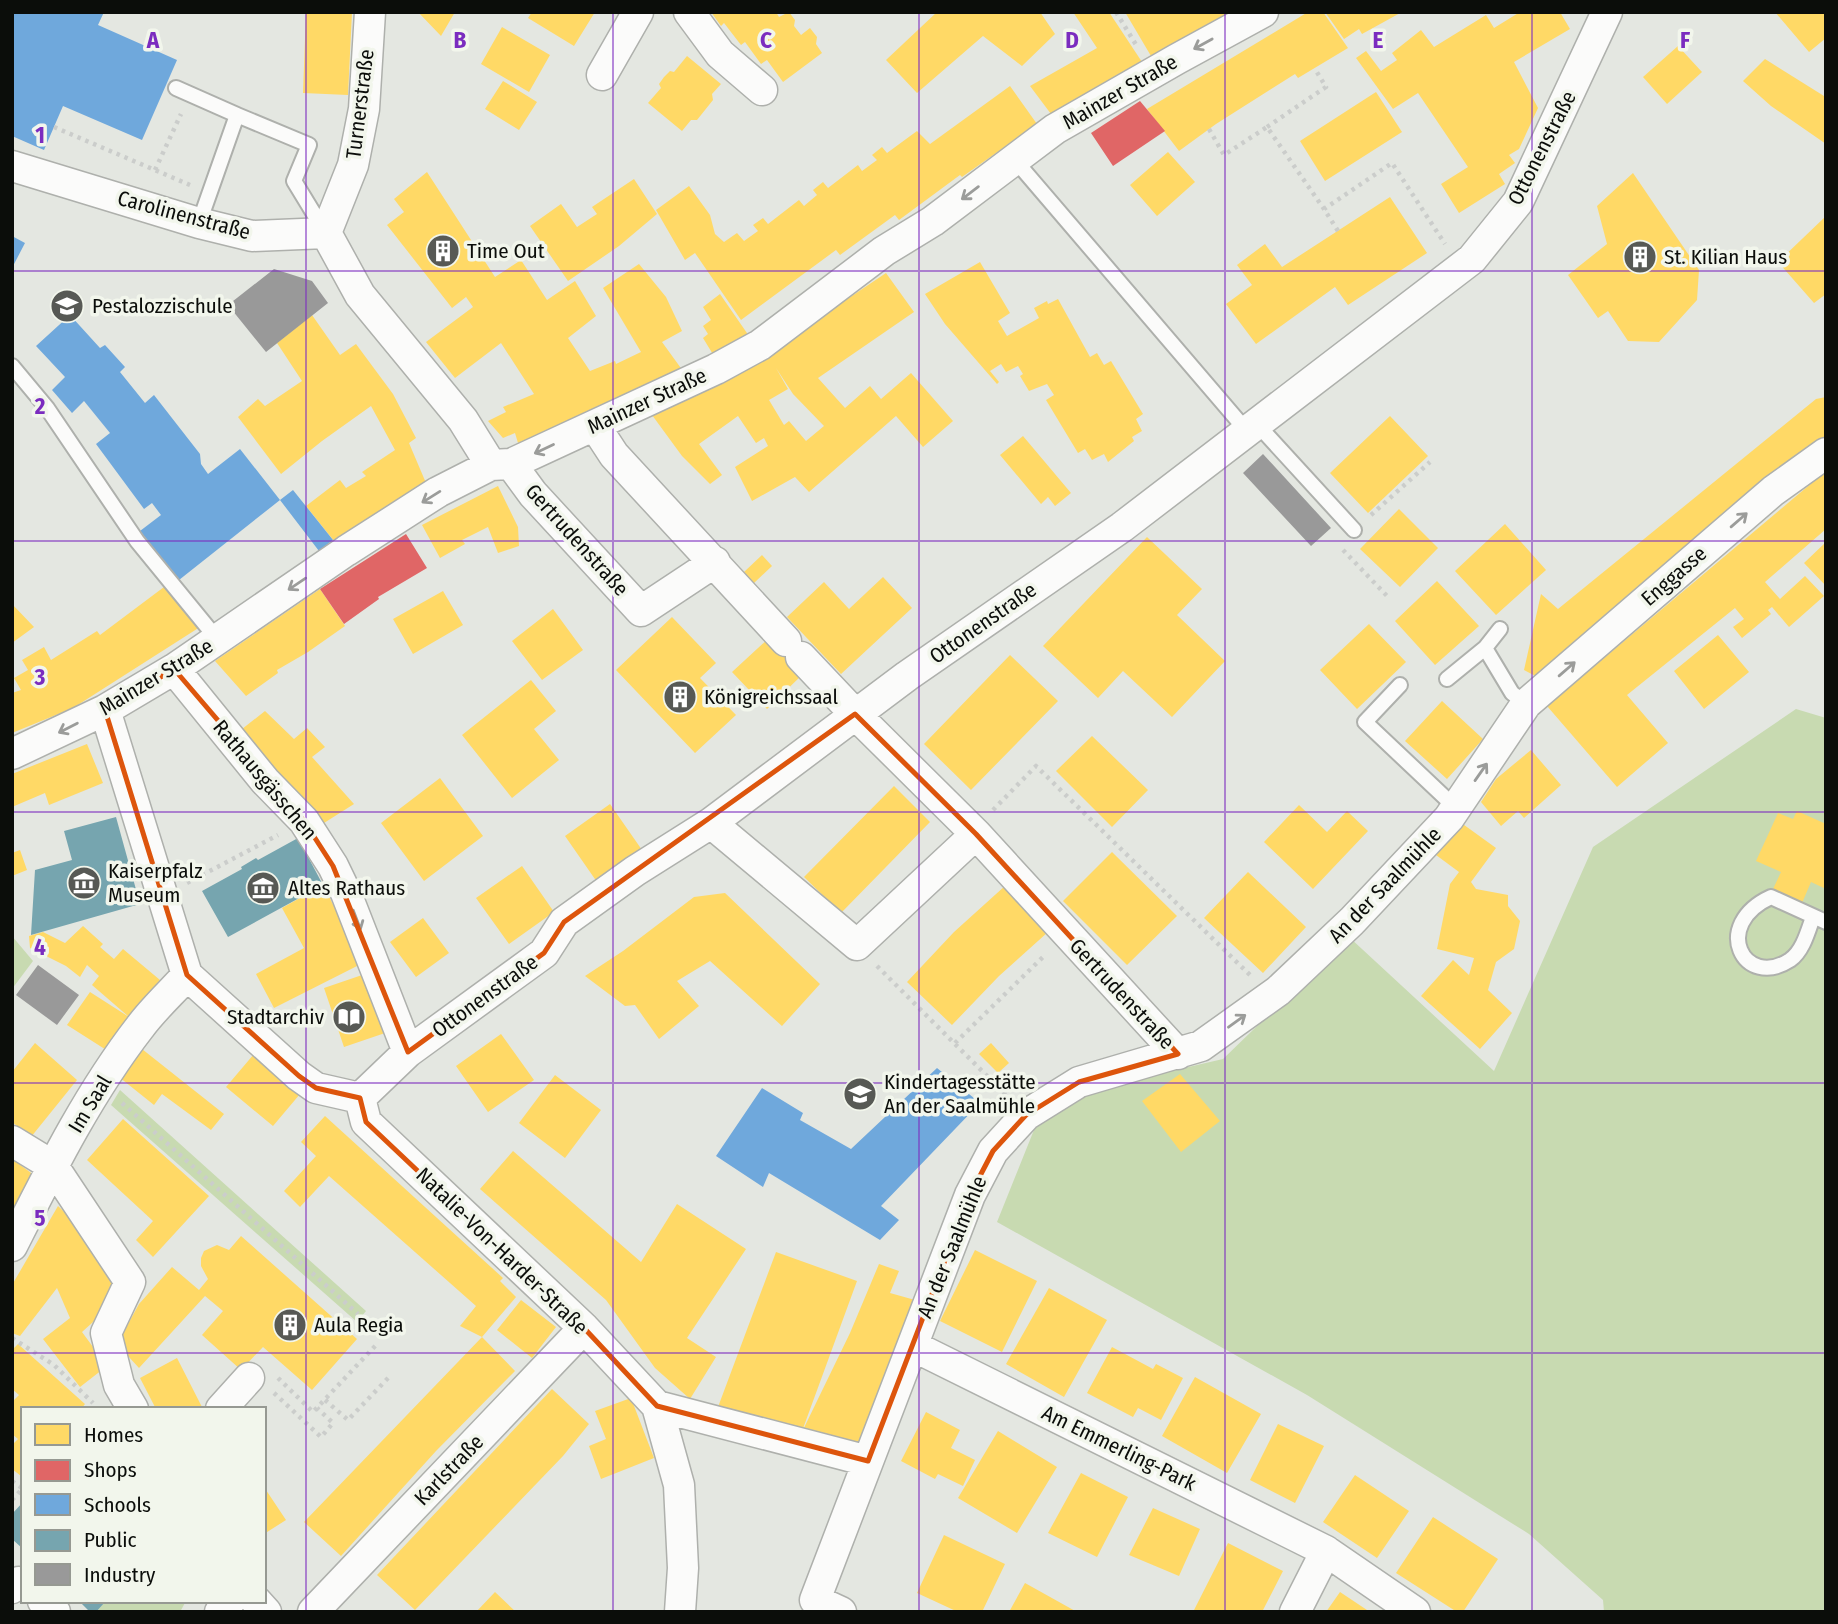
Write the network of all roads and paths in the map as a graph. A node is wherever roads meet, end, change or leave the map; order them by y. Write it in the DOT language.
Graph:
graph roads {
  1 [pos="370,12"];
  2 [pos="638,12"];
  3 [pos="689,12"];
  4 [pos="1116,12"];
  5 [pos="1263,12"];
  6 [pos="1607,12"];
  7 [pos="1315,69"];
  8 [pos="1154,72"];
  9 [pos="603,75"];
  10 [pos="176,88"];
  11 [pos="762,90"];
  12 [pos="191,94"];
  13 [pos="237,115"];
  14 [pos="54,127"];
  15 [pos="1267,127"];
  16 [pos="1209,129"];
  17 [pos="1014,159"];
  18 [pos="12,166"];
  19 [pos="155,170"];
  20 [pos="210,193"];
  21 [pos="1324,209"];
  22 [pos="200,223"];
  23 [pos="1338,231"];
  24 [pos="326,233"];
  25 [pos="1460,268"];
  26 [pos="12,366"];
  27 [pos="595,426"];
  28 [pos="1251,427"];
  29 [pos="1826,453"];
  30 [pos="1430,462"];
  31 [pos="501,464"];
  32 [pos="1354,530"];
  33 [pos="715,562"];
  34 [pos="1389,598"];
  35 [pos="1500,629"];
  36 [pos="218,640"];
  37 [pos="1485,648"];
  38 [pos="174,669"];
  39 [pos="1447,679"];
  40 [pos="1400,685"];
  41 [pos="1526,704"];
  42 [pos="105,710"];
  43 [pos="855,715"];
  44 [pos="1506,737"];
  45 [pos="12,754"];
  46 [pos="1456,808"];
  47 [pos="304,821"];
  48 [pos="710,823"];
  49 [pos="974,832"];
  50 [pos="163,896"];
  51 [pos="1819,919"];
  52 [pos="1066,934"];
  53 [pos="857,945"];
  54 [pos="187,975"];
  55 [pos="1272,995"];
  56 [pos="955,1043"];
  57 [pos="408,1052"];
  58 [pos="1178,1054"];
  59 [pos="116,1097"];
  60 [pos="360,1098"];
  61 [pos="1026,1115"];
  62 [pos="12,1140"];
  63 [pos="52,1166"];
  64 [pos="12,1246"];
  65 [pos="358,1314"];
  66 [pos="584,1328"];
  67 [pos="12,1338"];
  68 [pos="377,1344"];
  69 [pos="913,1346"];
  70 [pos="390,1376"];
  71 [pos="266,1382"];
  72 [pos="325,1399"];
  73 [pos="657,1406"];
  74 [pos="97,1407"];
  75 [pos="132,1407"];
  76 [pos="224,1407"];
  77 [pos="317,1408"];
  78 [pos="868,1461"];
  79 [pos="1326,1550"];
  80 [pos="313,1612"];
  81 [pos="680,1612"];
  82 [pos="841,1612"];
  83 [pos="1294,1612"];
  84 [pos="1415,1612"];
  1 -- 24 [label="street, Turnerstraße"];
  2 -- 9 [label="street"];
  3 -- 11 [label="street"];
  4 -- 8 [label="path"];
  5 -- 8 [label="street, Mainzer Straße, one-way"];
  6 -- 25 [label="street, Ottonenstraße"];
  7 -- 15 [label="path"];
  8 -- 17 [label="street, Mainzer Straße"];
  10 -- 12 [label="lane"];
  12 -- 13 [label="lane"];
  12 -- 19 [label="path"];
  13 -- 20 [label="lane"];
  13 -- 24 [label="lane"];
  14 -- 19 [label="path"];
  15 -- 16 [label="path"];
  15 -- 21 [label="path"];
  17 -- 27 [label="street, Mainzer Straße, one-way"];
  17 -- 28 [label="lane"];
  18 -- 22 [label="street, Carolinenstraße"];
  19 -- 20 [label="path"];
  20 -- 22 [label="lane"];
  21 -- 23 [label="path"];
  21 -- 25 [label="path"];
  22 -- 24 [label="street, Carolinenstraße"];
  24 -- 31 [label="street"];
  25 -- 28 [label="street, Ottonenstraße"];
  26 -- 36 [label="lane"];
  27 -- 31 [label="street, Mainzer Straße, one-way"];
  27 -- 33 [label="street, Gertrudenstraße"];
  28 -- 32 [label="lane"];
  28 -- 43 [label="street, Ottonenstraße"];
  41 -- 29 [label="street, Enggasse, one-way"];
  30 -- 32 [label="path"];
  31 -- 33 [label="street, Gertrudenstraße"];
  31 -- 36 [label="street, Mainzer Straße, one-way"];
  32 -- 34 [label="path"];
  33 -- 43 [label="street, Gertrudenstraße"];
  35 -- 37 [label="lane"];
  36 -- 38 [label="street, Mainzer Straße"];
  37 -- 39 [label="lane"];
  37 -- 41 [label="lane"];
  38 -- 42 [label="street, Mainzer Straße"];
  38 -- 47 [label="street, Rathausgässchen"];
  40 -- 46 [label="lane, An der Saalmühle"];
  41 -- 44 [label="street, Enggasse"];
  42 -- 45 [label="street, Mainzer Straße, one-way"];
  42 -- 50 [label="street"];
  43 -- 48 [label="street, Ottonenstraße"];
  43 -- 49 [label="street, Gertrudenstraße"];
  46 -- 44 [label="street, An der Saalmühle, one-way"];
  46 -- 55 [label="street, An der Saalmühle"];
  47 -- 50 [label="path"];
  47 -- 57 [label="street, Rathausgässchen, one-way"];
  48 -- 53 [label="street"];
  48 -- 57 [label="street, Ottonenstraße"];
  49 -- 52 [label="street, Gertrudenstraße"];
  49 -- 53 [label="street"];
  49 -- 55 [label="path"];
  50 -- 54 [label="street"];
  51 -- 51 [label="lane"];
  52 -- 56 [label="path, Gertrudenstraße"];
  52 -- 58 [label="street, Gertrudenstraße"];
  53 -- 56 [label="path"];
  54 -- 60 [label="street"];
  54 -- 63 [label="street, Im Saal"];
  58 -- 55 [label="street, An der Saalmühle, one-way"];
  56 -- 61 [label="path"];
  57 -- 60 [label="street, Ottonenstraße"];
  58 -- 61 [label="street, An der Saalmühle"];
  59 -- 65 [label="path"];
  60 -- 66 [label="street, Natalie-Von-Harder-Straße"];
  61 -- 69 [label="street, An der Saalmühle"];
  62 -- 63 [label="street"];
  63 -- 64 [label="street, Im Saal"];
  63 -- 75 [label="street"];
  66 -- 73 [label="street, Natalie-Von-Harder-Straße"];
  66 -- 80 [label="street, Karlstraße"];
  67 -- 74 [label="path"];
  68 -- 72 [label="path"];
  69 -- 78 [label="street, An der Saalmühle"];
  69 -- 79 [label="street, Am Emmerling-Park"];
  70 -- 72 [label="path"];
  71 -- 76 [label="street"];
  71 -- 77 [label="path"];
  71 -- 77 [label="path"];
  72 -- 77 [label="path"];
  73 -- 78 [label="street"];
  73 -- 81 [label="street, Natalie-Von-Harder-Straße"];
  78 -- 82 [label="street, An der Saalmühle"];
  79 -- 83 [label="street"];
  79 -- 84 [label="street, Am Emmerling-Park"];
}
